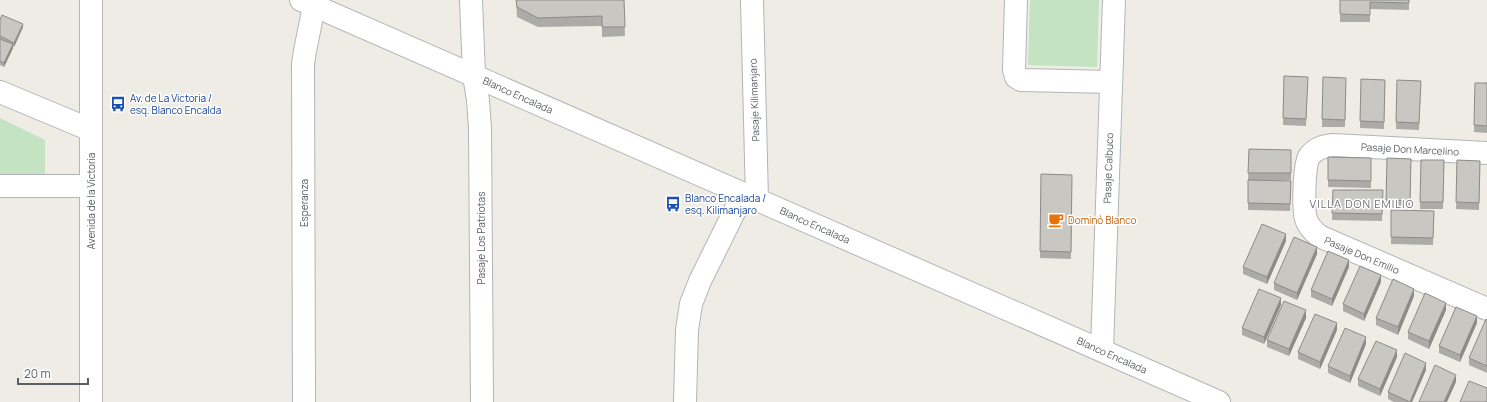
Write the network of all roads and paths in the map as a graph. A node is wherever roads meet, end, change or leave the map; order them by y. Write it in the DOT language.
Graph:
graph roads {
  1 [pos="90,0"];
  2 [pos="471,0"];
  3 [pos="752,0"];
  4 [pos="1016,0"];
  5 [pos="1114,0"];
  6 [pos="308,3"];
  7 [pos="474,75"];
  8 [pos="1111,82"];
  9 [pos="0,92"];
  10 [pos="91,130"];
  11 [pos="1333,145"];
  12 [pos="1487,153"];
  13 [pos="0,186"];
  14 [pos="91,186"];
  15 [pos="750,197"];
  16 [pos="1487,309"];
  17 [pos="1102,350"];
  18 [pos="91,402"];
  19 [pos="304,402"];
  20 [pos="482,402"];
  21 [pos="685,402"];
  22 [pos="1219,402"];
  1 -- 10 [label="street, Avenida de la Victoria"];
  2 -- 7 [label="street, Pasaje Los Patriotas"];
  3 -- 15 [label="street, Pasaje Kilimanjaro"];
  4 -- 8 [label="street"];
  5 -- 8 [label="street, Pasaje Calbuco"];
  6 -- 7 [label="street, Blanco Encalada"];
  6 -- 19 [label="street, Esperanza"];
  7 -- 15 [label="street, Blanco Encalada"];
  7 -- 20 [label="street, Pasaje Los Patriotas"];
  8 -- 17 [label="street, Pasaje Calbuco"];
  9 -- 10 [label="street"];
  10 -- 14 [label="street, Avenida de la Victoria"];
  11 -- 12 [label="street, Pasaje Don Marcelino"];
  11 -- 16 [label="street, Pasaje Don Emilio"];
  13 -- 14 [label="street"];
  14 -- 18 [label="street, Avenida de la Victoria"];
  15 -- 17 [label="street, Blanco Encalada"];
  15 -- 21 [label="street, Pasaje Kilimanjaro"];
  17 -- 22 [label="street, Blanco Encalada"];
}
